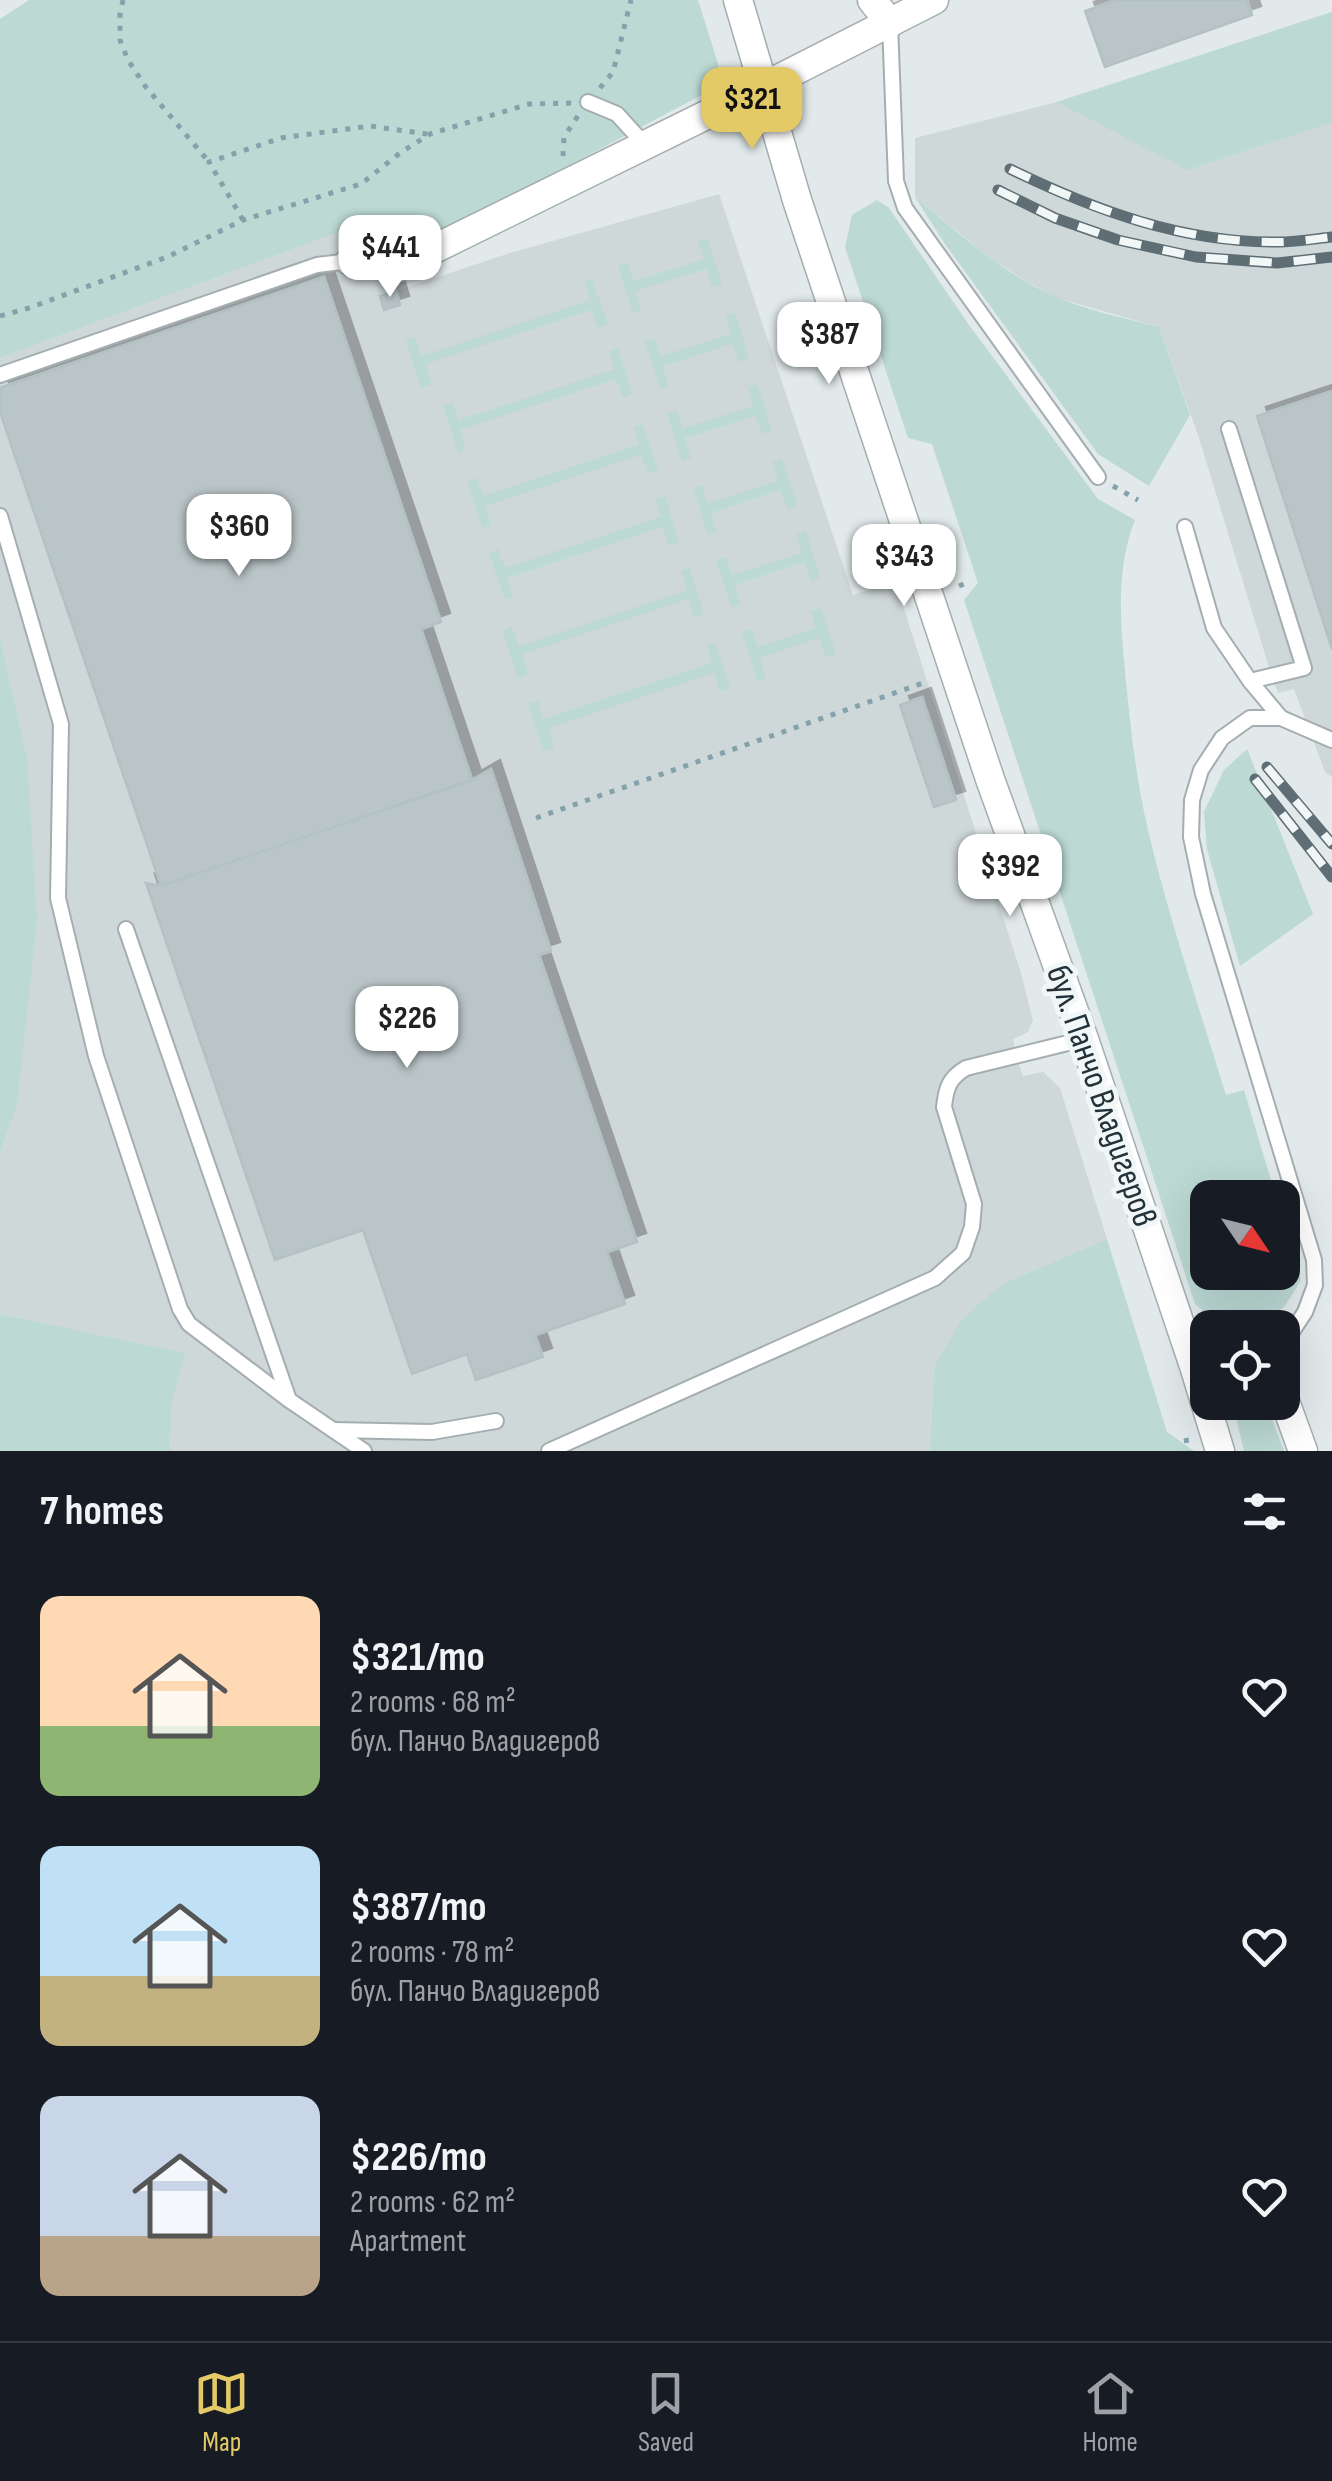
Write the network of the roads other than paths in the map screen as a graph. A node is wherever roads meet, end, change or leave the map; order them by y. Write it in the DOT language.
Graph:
graph roads {
  1 [pos="738,0"];
  2 [pos="872,0"];
  3 [pos="934,0"];
  4 [pos="890,23"];
  5 [pos="764,87"];
  6 [pos="588,102"];
  7 [pos="645,146"];
  8 [pos="350,260"];
  9 [pos="0,375"];
  10 [pos="1230,430"];
  11 [pos="1098,476"];
  12 [pos="0,516"];
  13 [pos="1184,527"];
  14 [pos="1250,681"];
  15 [pos="1281,718"];
  16 [pos="1332,740"];
  17 [pos="126,930"];
  18 [pos="1084,1040"];
  19 [pos="1300,1320"];
  20 [pos="1190,1334"];
  21 [pos="289,1400"];
  22 [pos="1213,1420"];
  23 [pos="1292,1420"];
  24 [pos="496,1422"];
  25 [pos="332,1430"];
  26 [pos="364,1451"];
  27 [pos="549,1451"];
  28 [pos="1220,1451"];
  29 [pos="1304,1451"];
  1 -- 5 [label="street, бул. Панчо Владигеров"];
  2 -- 4 [label="street"];
  3 -- 4 [label="street"];
  4 -- 5 [label="street"];
  4 -- 11 [label="lane"];
  5 -- 7 [label="street"];
  5 -- 18 [label="street, бул. Панчо Владигеров"];
  6 -- 7 [label="lane"];
  7 -- 8 [label="street"];
  8 -- 9 [label="lane"];
  10 -- 14 [label="lane"];
  12 -- 21 [label="lane"];
  13 -- 14 [label="lane"];
  14 -- 15 [label="lane"];
  15 -- 16 [label="lane"];
  15 -- 19 [label="lane"];
  17 -- 21 [label="lane"];
  18 -- 20 [label="street, бул. Панчо Владигеров"];
  18 -- 27 [label="lane"];
  21 -- 25 [label="lane"];
  22 -- 28 [label="street, бул. Панчо Владигеров"];
  23 -- 29 [label="street"];
  24 -- 25 [label="lane"];
  25 -- 26 [label="lane"];
}
